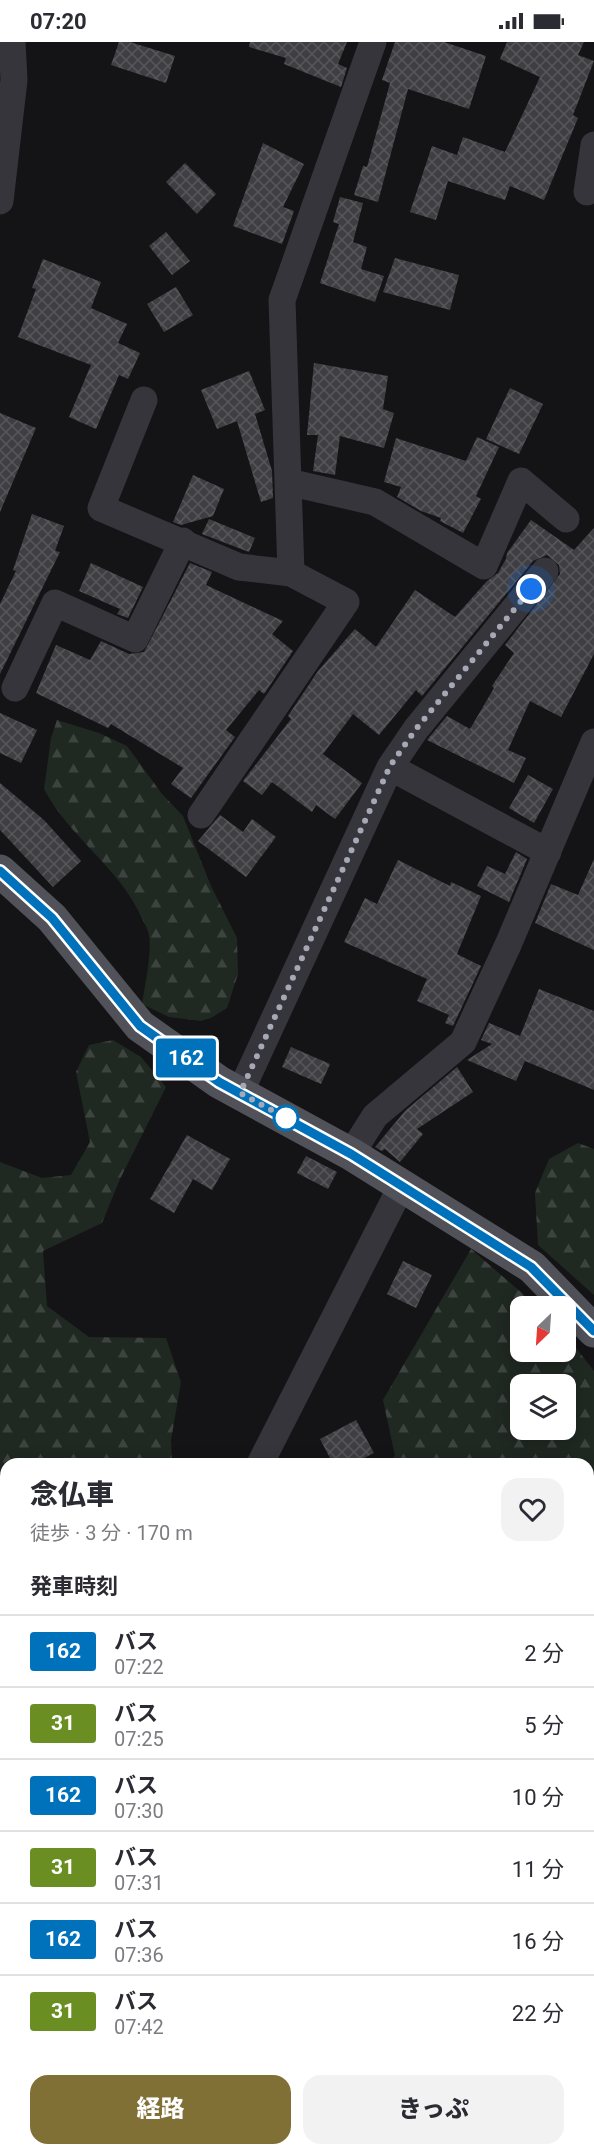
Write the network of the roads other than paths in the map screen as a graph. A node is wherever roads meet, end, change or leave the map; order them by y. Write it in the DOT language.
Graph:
graph roads {
  1 [pos="12,42"];
  2 [pos="373,42"];
  3 [pos="594,145"];
  4 [pos="587,192"];
  5 [pos="0,201"];
  6 [pos="144,400"];
  7 [pos="288,482"];
  8 [pos="566,519"];
  9 [pos="183,541"];
  10 [pos="545,571"];
  11 [pos="291,573"];
  12 [pos="15,688"];
  13 [pos="594,742"];
  14 [pos="390,766"];
  15 [pos="201,815"];
  16 [pos="548,852"];
  17 [pos="0,871"];
  18 [pos="240,1093"];
  19 [pos="351,1154"];
  20 [pos="402,1185"];
  21 [pos="594,1331"];
  22 [pos="263,1458"];
  1 -- 5 [label="street"];
  2 -- 7 [label="street"];
  3 -- 4 [label="street"];
  6 -- 9 [label="street"];
  7 -- 8 [label="street"];
  7 -- 11 [label="street"];
  9 -- 11 [label="street"];
  9 -- 12 [label="street"];
  10 -- 14 [label="street"];
  11 -- 15 [label="street"];
  13 -- 16 [label="street"];
  14 -- 16 [label="street"];
  14 -- 18 [label="street"];
  16 -- 19 [label="street"];
  17 -- 18 [label="main road"];
  18 -- 19 [label="main road"];
  19 -- 20 [label="main road"];
  20 -- 21 [label="main road"];
  20 -- 22 [label="street"];
}
